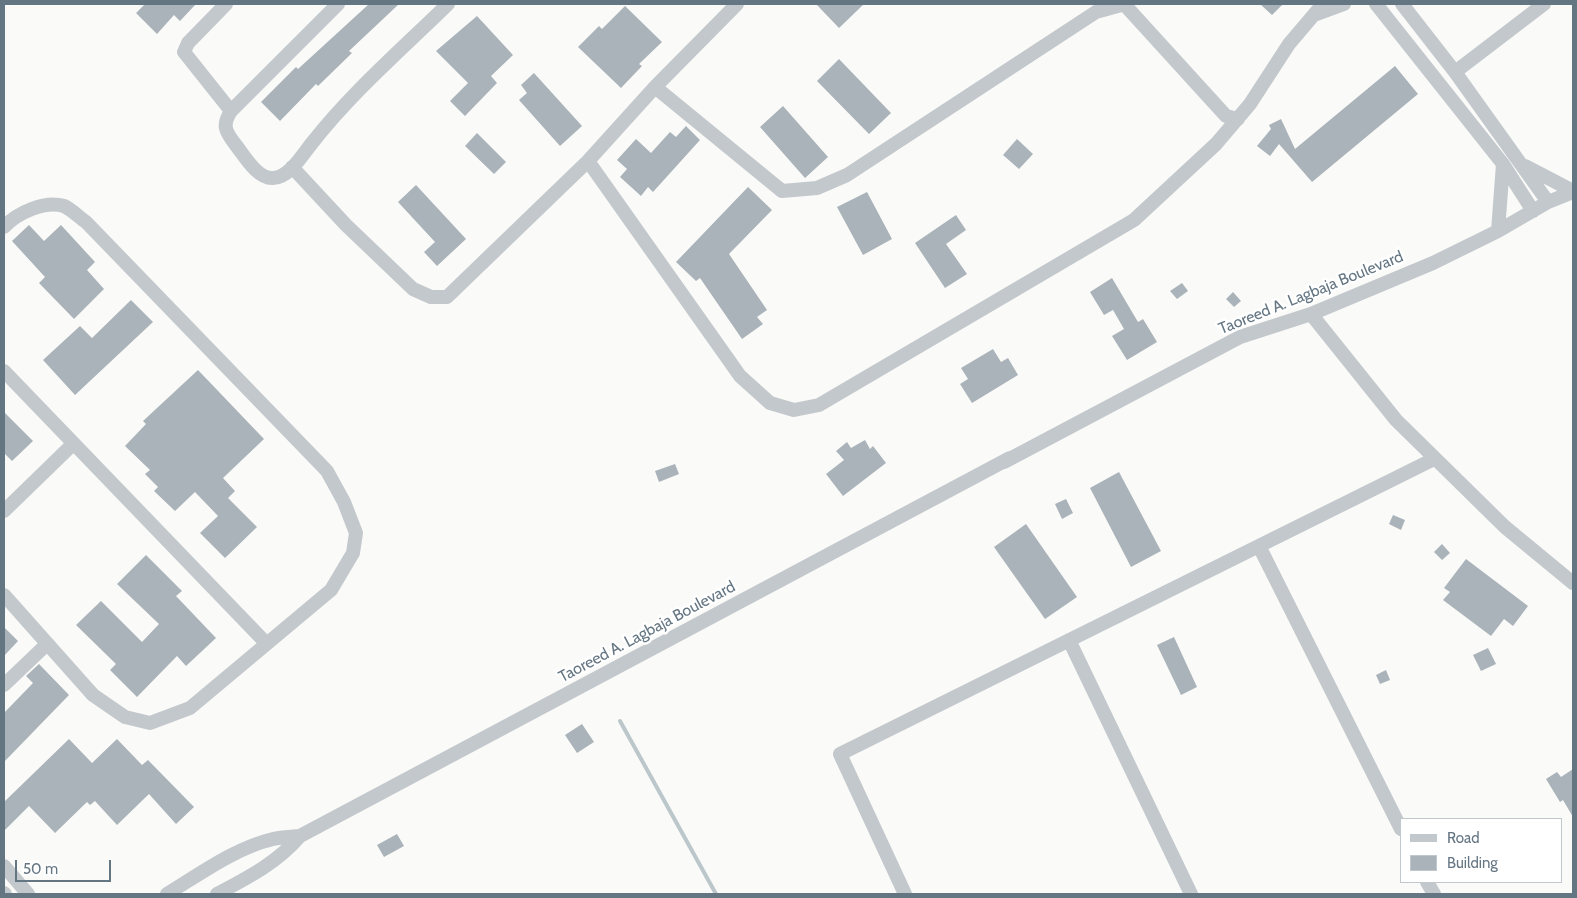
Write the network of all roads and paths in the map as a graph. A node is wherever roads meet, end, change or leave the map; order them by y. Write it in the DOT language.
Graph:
graph roads {
  1 [pos="226,4"];
  2 [pos="338,4"];
  3 [pos="448,4"];
  4 [pos="737,4"];
  5 [pos="1125,4"];
  6 [pos="1323,4"];
  7 [pos="1344,4"];
  8 [pos="1376,4"];
  9 [pos="1402,4"];
  10 [pos="1544,4"];
  11 [pos="1313,15"];
  12 [pos="1455,72"];
  13 [pos="655,87"];
  14 [pos="231,111"];
  15 [pos="1238,119"];
  16 [pos="588,161"];
  17 [pos="1503,164"];
  18 [pos="1523,166"];
  19 [pos="292,167"];
  20 [pos="1573,191"];
  21 [pos="1548,202"];
  22 [pos="1533,210"];
  23 [pos="4,227"];
  24 [pos="1498,231"];
  25 [pos="1311,314"];
  26 [pos="4,371"];
  27 [pos="73,444"];
  28 [pos="1010,458"];
  29 [pos="1434,459"];
  30 [pos="4,511"];
  31 [pos="881,526"];
  32 [pos="1259,546"];
  33 [pos="1573,583"];
  34 [pos="4,595"];
  35 [pos="1069,640"];
  36 [pos="266,643"];
  37 [pos="47,644"];
  38 [pos="4,685"];
  39 [pos="1400,826"];
  40 [pos="300,836"];
  41 [pos="4,866"];
  42 [pos="1428,883"];
  43 [pos="28,894"];
  44 [pos="168,894"];
  45 [pos="217,894"];
  46 [pos="905,894"];
  47 [pos="1191,894"];
  48 [pos="1434,894"];
  1 -- 14 [label="street"];
  2 -- 14 [label="street"];
  3 -- 19 [label="street"];
  4 -- 13 [label="street"];
  5 -- 13 [label="street"];
  5 -- 15 [label="street"];
  6 -- 11 [label="street"];
  7 -- 11 [label="street"];
  8 -- 17 [label="street"];
  9 -- 12 [label="street"];
  10 -- 12 [label="street"];
  11 -- 15 [label="street"];
  12 -- 18 [label="street"];
  13 -- 16 [label="street"];
  14 -- 19 [label="street"];
  15 -- 16 [label="street"];
  16 -- 19 [label="street"];
  17 -- 22 [label="street"];
  17 -- 24 [label="street"];
  18 -- 20 [label="street"];
  18 -- 21 [label="street"];
  20 -- 21 [label="street, Taoreed A. Lagbaja Boulevard"];
  21 -- 22 [label="street, Taoreed A. Lagbaja Boulevard"];
  22 -- 24 [label="street, Taoreed A. Lagbaja Boulevard"];
  23 -- 36 [label="street"];
  24 -- 25 [label="street, Taoreed A. Lagbaja Boulevard"];
  25 -- 28 [label="street, Taoreed A. Lagbaja Boulevard"];
  25 -- 29 [label="street"];
  26 -- 27 [label="street"];
  27 -- 30 [label="street"];
  27 -- 36 [label="street"];
  28 -- 31 [label="street, Taoreed A. Lagbaja Boulevard"];
  28 -- 40 [label="street, Taoreed A. Lagbaja Boulevard"];
  29 -- 32 [label="street"];
  29 -- 33 [label="street"];
  32 -- 35 [label="street"];
  32 -- 39 [label="street"];
  34 -- 37 [label="street"];
  35 -- 46 [label="street"];
  35 -- 47 [label="street"];
  36 -- 37 [label="street"];
  37 -- 38 [label="street"];
  40 -- 44 [label="street, Taoreed A. Lagbaja Boulevard"];
  40 -- 45 [label="street, Taoreed A. Lagbaja Boulevard"];
  41 -- 43 [label="street"];
  42 -- 48 [label="street"];
}
